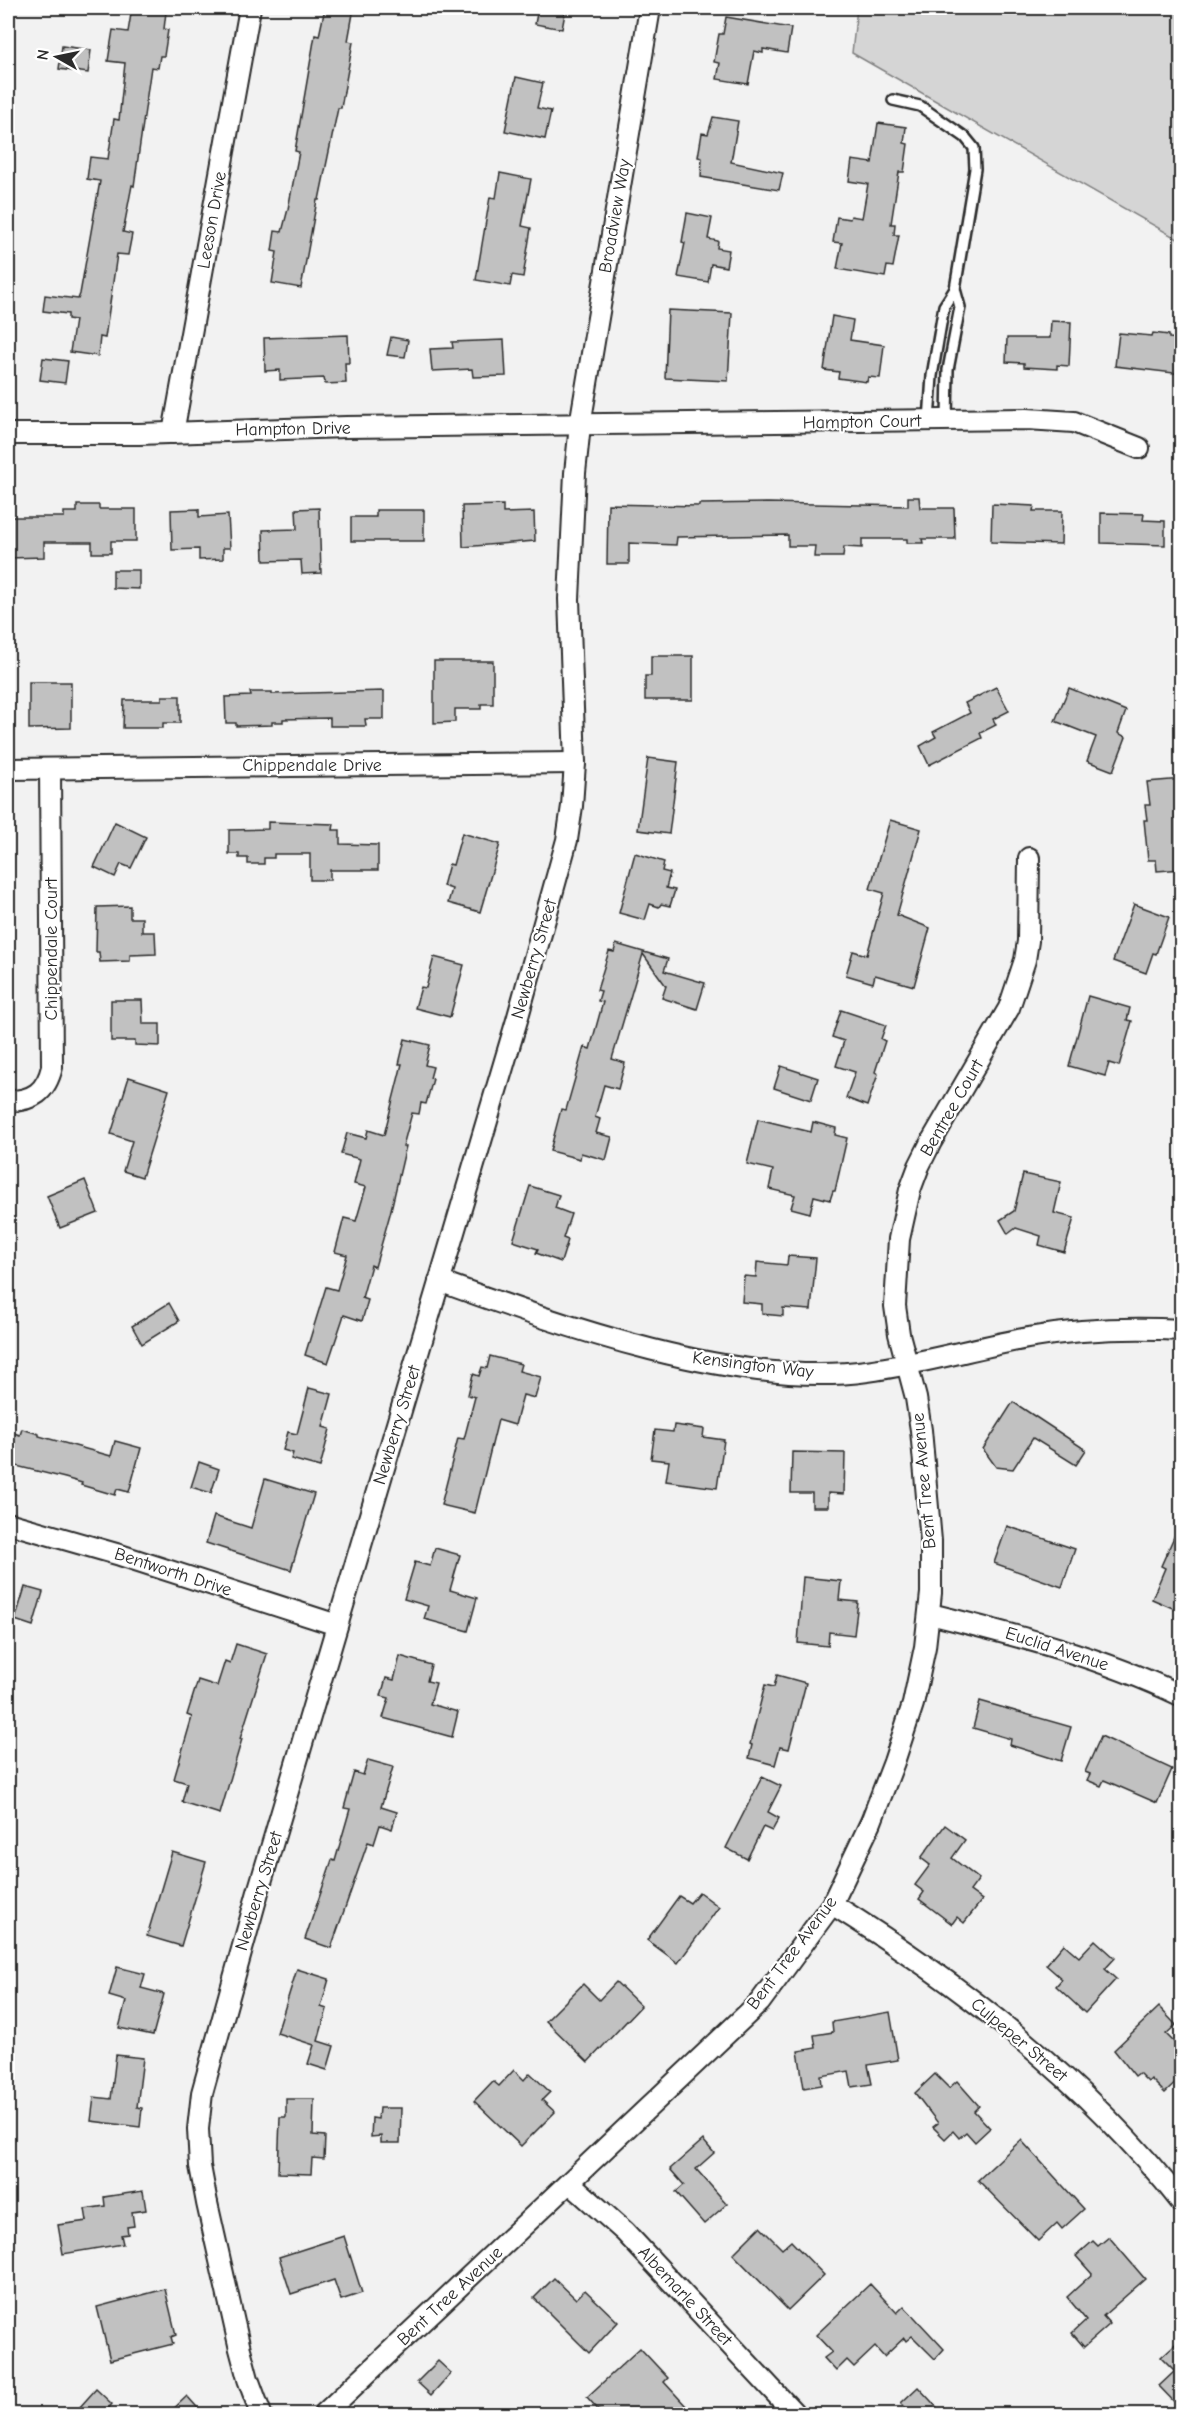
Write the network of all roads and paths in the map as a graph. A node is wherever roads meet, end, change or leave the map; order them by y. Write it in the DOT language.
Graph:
graph roads {
  1 [pos="250,8"];
  2 [pos="650,8"];
  3 [pos="893,100"];
  4 [pos="955,289"];
  5 [pos="938,421"];
  6 [pos="580,425"];
  7 [pos="173,432"];
  8 [pos="8,434"];
  9 [pos="1139,448"];
  10 [pos="575,763"];
  11 [pos="8,769"];
  12 [pos="50,769"];
  13 [pos="1029,858"];
  14 [pos="8,1101"];
  15 [pos="439,1281"];
  16 [pos="1182,1330"];
  17 [pos="908,1364"];
  18 [pos="8,1523"];
  19 [pos="930,1614"];
  20 [pos="337,1625"];
  21 [pos="1182,1696"];
  22 [pos="832,1904"];
  23 [pos="570,2183"];
  24 [pos="1182,2203"];
  25 [pos="261,2415"];
  26 [pos="324,2415"];
  27 [pos="795,2415"];
  1 -- 7 [label="street, Leeson Drive"];
  2 -- 6 [label="street, Broadview Way"];
  3 -- 4 [label="lane"];
  4 -- 5 [label="lane"];
  4 -- 5 [label="lane"];
  5 -- 6 [label="street, Hampton Court"];
  5 -- 9 [label="street, Hampton Court"];
  6 -- 7 [label="street, Hampton Drive"];
  6 -- 10 [label="street, Newberry Street"];
  7 -- 8 [label="street, Hampton Drive"];
  10 -- 12 [label="street, Chippendale Drive"];
  10 -- 15 [label="street, Newberry Street"];
  11 -- 12 [label="street, Chippendale Drive"];
  12 -- 14 [label="street, Chippendale Court"];
  13 -- 17 [label="street, Bentree Court"];
  15 -- 17 [label="street, Kensington Way"];
  15 -- 20 [label="street, Newberry Street"];
  16 -- 17 [label="street, Kensington Way"];
  17 -- 19 [label="street, Bent Tree Avenue"];
  18 -- 20 [label="street, Bentworth Drive"];
  19 -- 21 [label="street, Euclid Avenue"];
  19 -- 22 [label="street, Bent Tree Avenue"];
  20 -- 25 [label="street, Newberry Street"];
  22 -- 23 [label="street, Bent Tree Avenue"];
  22 -- 24 [label="street, Culpeper Street"];
  23 -- 26 [label="street, Bent Tree Avenue"];
  23 -- 27 [label="street, Albemarle Street"];
}
